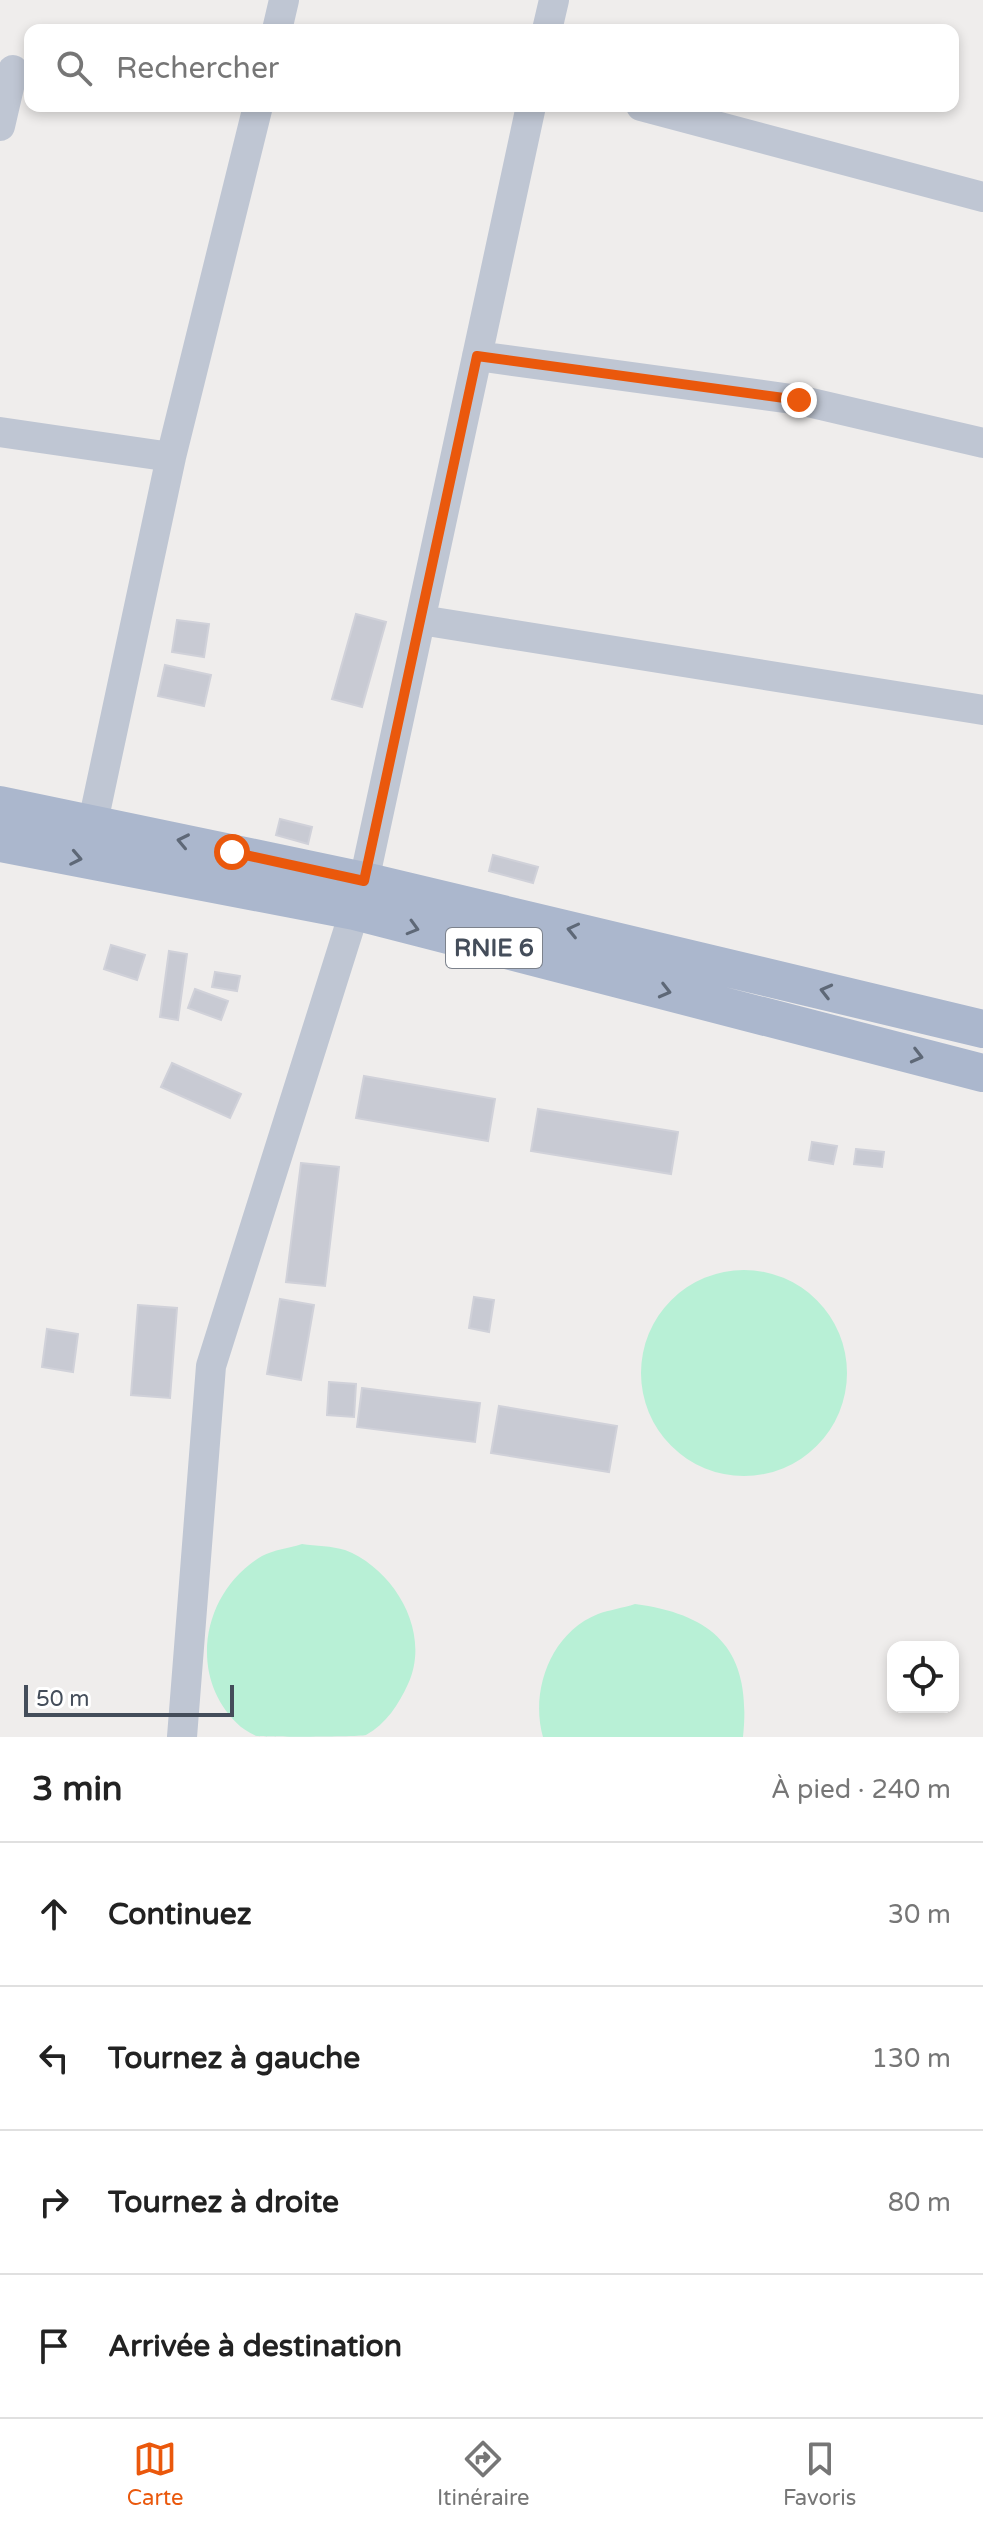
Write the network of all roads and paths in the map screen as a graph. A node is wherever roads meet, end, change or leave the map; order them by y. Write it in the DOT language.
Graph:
graph roads {
  1 [pos="284,0"];
  2 [pos="554,0"];
  3 [pos="278,24"];
  4 [pos="548,24"];
  5 [pos="13,70"];
  6 [pos="257,112"];
  7 [pos="530,112"];
  8 [pos="664,112"];
  9 [pos="0,126"];
  10 [pos="983,197"];
  11 [pos="477,356"];
  12 [pos="0,432"];
  13 [pos="983,443"];
  14 [pos="171,457"];
  15 [pos="421,620"];
  16 [pos="983,710"];
  17 [pos="0,805"];
  18 [pos="93,822"];
  19 [pos="0,843"];
  20 [pos="359,896"];
  21 [pos="983,1029"];
  22 [pos="983,1073"];
  23 [pos="182,1737"];
  1 -- 3 [label="street"];
  2 -- 4 [label="street"];
  5 -- 9 [label="street"];
  6 -- 14 [label="street"];
  7 -- 11 [label="street"];
  8 -- 10 [label="street"];
  11 -- 13 [label="street"];
  11 -- 15 [label="street"];
  12 -- 14 [label="street"];
  14 -- 18 [label="street"];
  15 -- 16 [label="street"];
  15 -- 20 [label="street"];
  17 -- 18 [label="main road, RNIE 6"];
  20 -- 18 [label="main road, RNIE 6, one-way"];
  19 -- 20 [label="main road, RNIE 6, one-way"];
  21 -- 20 [label="main road, RNIE 6, one-way"];
  20 -- 22 [label="main road, RNIE 6, one-way"];
  20 -- 23 [label="street"];
}
